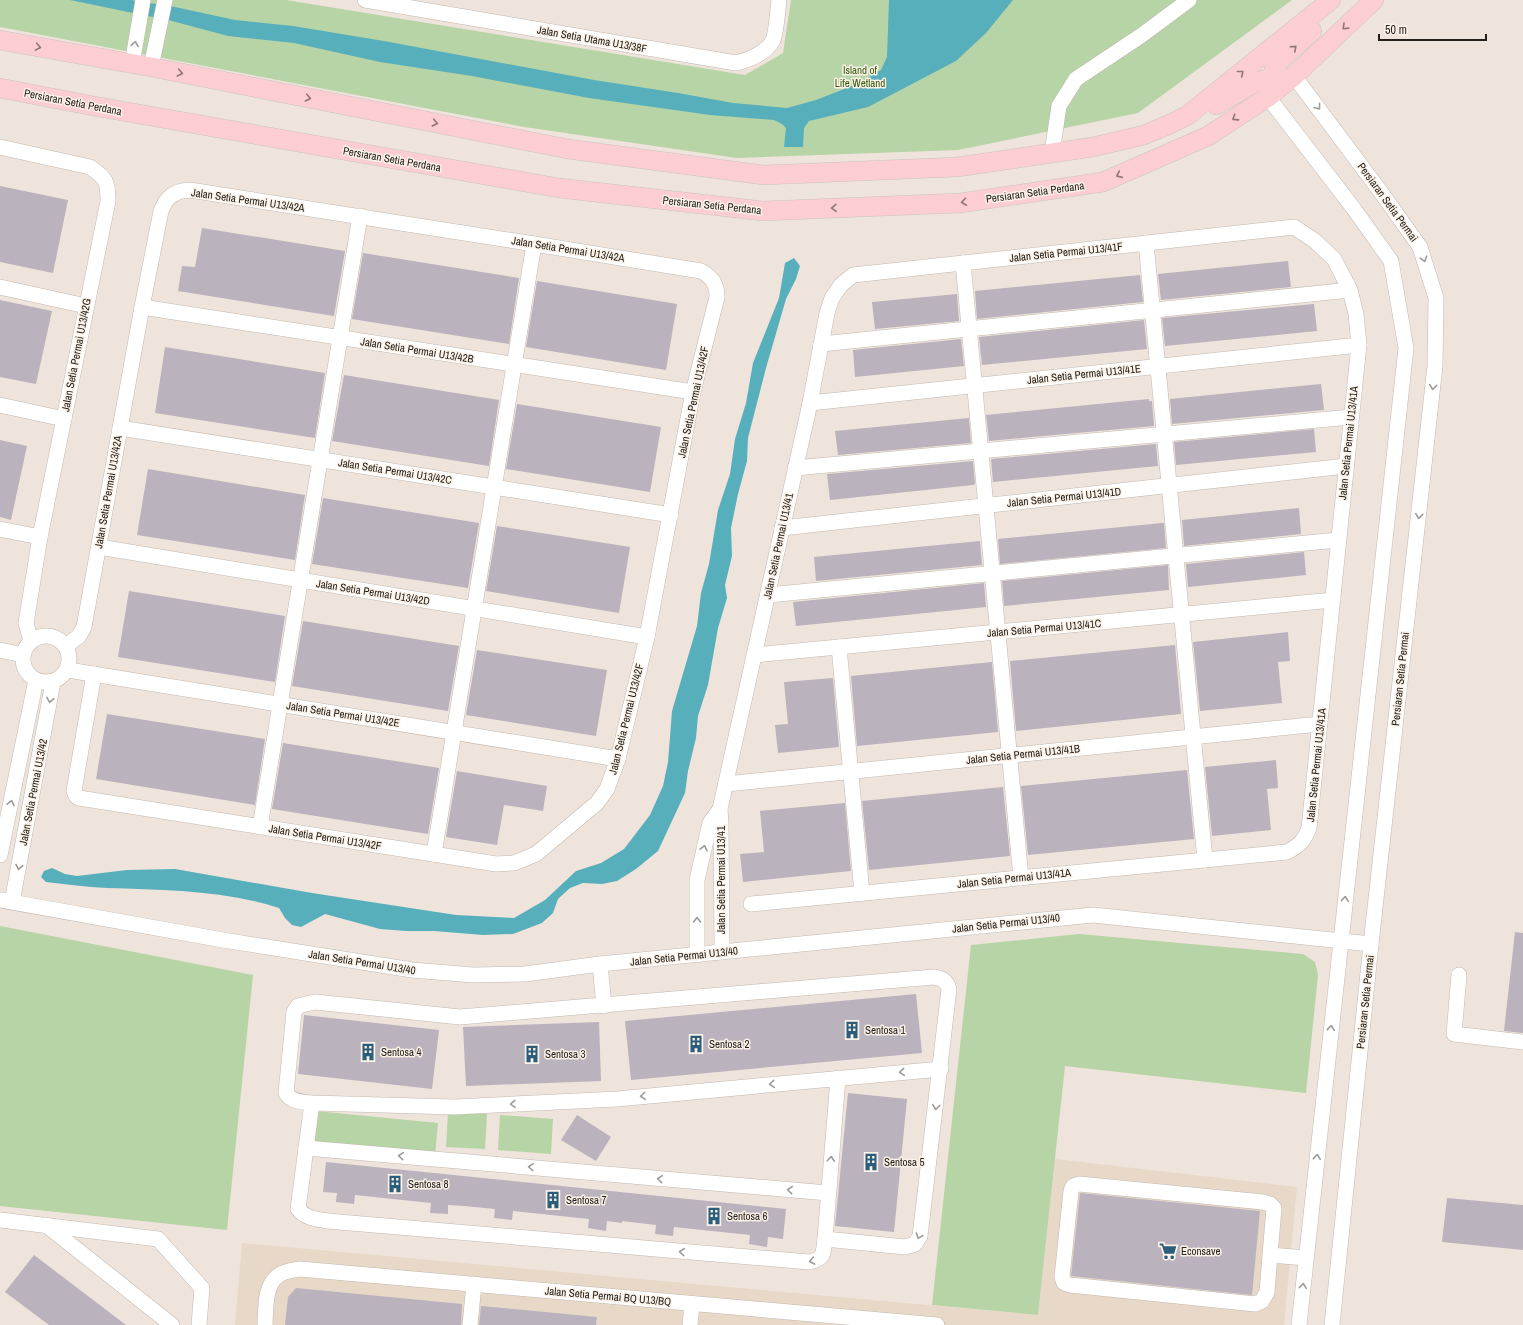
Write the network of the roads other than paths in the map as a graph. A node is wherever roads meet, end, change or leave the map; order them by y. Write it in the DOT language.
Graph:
graph roads {
  1 [pos="143,0"];
  2 [pos="365,0"];
  3 [pos="779,0"];
  4 [pos="1189,0"];
  5 [pos="1331,0"];
  6 [pos="1337,0"];
  7 [pos="1374,0"];
  8 [pos="165,1"];
  9 [pos="0,40"];
  10 [pos="132,64"];
  11 [pos="151,67"];
  12 [pos="1294,76"];
  13 [pos="1271,78"];
  14 [pos="0,88"];
  15 [pos="1268,97"];
  16 [pos="1188,115"];
  17 [pos="0,147"];
  18 [pos="1052,153"];
  19 [pos="360,216"];
  20 [pos="1294,227"];
  21 [pos="1146,243"];
  22 [pos="534,244"];
  23 [pos="963,263"];
  24 [pos="714,282"];
  25 [pos="841,285"];
  26 [pos="0,287"];
  27 [pos="1350,290"];
  28 [pos="86,306"];
  29 [pos="142,307"];
  30 [pos="1153,310"];
  31 [pos="969,329"];
  32 [pos="340,338"];
  33 [pos="821,344"];
  34 [pos="1359,345"];
  35 [pos="514,364"];
  36 [pos="1159,366"];
  37 [pos="975,386"];
  38 [pos="693,392"];
  39 [pos="810,403"];
  40 [pos="0,405"];
  41 [pos="1351,417"];
  42 [pos="64,419"];
  43 [pos="120,428"];
  44 [pos="1165,434"];
  45 [pos="981,451"];
  46 [pos="320,459"];
  47 [pos="1346,466"];
  48 [pos="795,468"];
  49 [pos="1169,485"];
  50 [pos="494,487"];
  51 [pos="986,505"];
  52 [pos="671,515"];
  53 [pos="782,528"];
  54 [pos="0,529"];
  55 [pos="40,538"];
  56 [pos="1338,540"];
  57 [pos="99,547"];
  58 [pos="1176,556"];
  59 [pos="992,573"];
  60 [pos="300,580"];
  61 [pos="768,595"];
  62 [pos="1332,600"];
  63 [pos="474,608"];
  64 [pos="1181,614"];
  65 [pos="998,632"];
  66 [pos="647,637"];
  67 [pos="31,641"];
  68 [pos="66,646"];
  69 [pos="839,647"];
  70 [pos="0,650"];
  71 [pos="23,654"];
  72 [pos="755,655"];
  73 [pos="68,670"];
  74 [pos="94,674"];
  75 [pos="36,680"];
  76 [pos="53,682"];
  77 [pos="279,704"];
  78 [pos="1320,724"];
  79 [pos="454,732"];
  80 [pos="1194,737"];
  81 [pos="1010,755"];
  82 [pos="618,759"];
  83 [pos="19,765"];
  84 [pos="37,768"];
  85 [pos="851,771"];
  86 [pos="726,784"];
  87 [pos="720,809"];
  88 [pos="260,826"];
  89 [pos="434,854"];
  90 [pos="0,855"];
  91 [pos="1205,860"];
  92 [pos="1021,878"];
  93 [pos="862,893"];
  94 [pos="6,901"];
  95 [pos="751,904"];
  96 [pos="1341,940"];
  97 [pos="1371,944"];
  98 [pos="722,952"];
  99 [pos="697,954"];
  100 [pos="600,964"];
  101 [pos="1459,975"];
  102 [pos="604,1006"];
  103 [pos="1523,1042"];
  104 [pos="941,1069"];
  105 [pos="838,1078"];
  106 [pos="312,1103"];
  107 [pos="306,1148"];
  108 [pos="828,1193"];
  109 [pos="0,1220"];
  110 [pos="46,1225"];
  111 [pos="824,1239"];
  112 [pos="1270,1255"];
  113 [pos="1306,1258"];
  114 [pos="474,1284"];
  115 [pos="692,1304"];
  116 [pos="912,1324"];
  117 [pos="172,1325"];
  118 [pos="200,1325"];
  119 [pos="265,1325"];
  120 [pos="470,1325"];
  121 [pos="690,1325"];
  122 [pos="937,1325"];
  123 [pos="1298,1325"];
  124 [pos="1332,1325"];
  10 -- 1 [label="street, one-way"];
  2 -- 3 [label="street, Jalan Setia Utama U13/38F"];
  4 -- 18 [label="street"];
  16 -- 5 [label="main road, one-way"];
  13 -- 6 [label="main road, one-way"];
  7 -- 12 [label="main road, Persiaran Setia Perdana, one-way"];
  8 -- 11 [label="street"];
  9 -- 10 [label="main road, one-way"];
  10 -- 11 [label="main road"];
  11 -- 18 [label="main road, one-way"];
  12 -- 13 [label="main road"];
  12 -- 15 [label="main road, Persiaran Setia Perdana"];
  12 -- 97 [label="street, Persiaran Setia Permai, one-way"];
  13 -- 15 [label="main road"];
  13 -- 16 [label="main road"];
  15 -- 14 [label="main road, Persiaran Setia Perdana, one-way"];
  96 -- 15 [label="street, one-way"];
  16 -- 18 [label="main road"];
  17 -- 28 [label="street, Jalan Setia Permai U13/42G"];
  19 -- 22 [label="street, Jalan Setia Permai U13/42A"];
  19 -- 29 [label="street, Jalan Setia Permai U13/42A"];
  19 -- 32 [label="street"];
  20 -- 21 [label="street, Jalan Setia Permai U13/41F"];
  20 -- 27 [label="street, Jalan Setia Permai U13/41A"];
  21 -- 23 [label="street, Jalan Setia Permai U13/41F"];
  21 -- 30 [label="street"];
  22 -- 24 [label="street, Jalan Setia Permai U13/42A"];
  22 -- 35 [label="street"];
  23 -- 25 [label="street, Jalan Setia Permai U13/41F"];
  23 -- 31 [label="street"];
  24 -- 38 [label="street, Jalan Setia Permai U13/42F"];
  25 -- 33 [label="street, Jalan Setia Permai U13/41"];
  26 -- 28 [label="street"];
  27 -- 30 [label="street"];
  27 -- 34 [label="street, Jalan Setia Permai U13/41A"];
  28 -- 42 [label="street, Jalan Setia Permai U13/42G"];
  29 -- 32 [label="street, Jalan Setia Permai U13/42B"];
  29 -- 43 [label="street, Jalan Setia Permai U13/42A"];
  30 -- 31 [label="street"];
  30 -- 36 [label="street"];
  31 -- 33 [label="street"];
  31 -- 37 [label="street"];
  32 -- 35 [label="street, Jalan Setia Permai U13/42B"];
  32 -- 46 [label="street"];
  33 -- 39 [label="street, Jalan Setia Permai U13/41"];
  34 -- 36 [label="street, Jalan Setia Permai U13/41E"];
  34 -- 41 [label="street, Jalan Setia Permai U13/41A"];
  35 -- 38 [label="street, Jalan Setia Permai U13/42B"];
  35 -- 50 [label="street"];
  36 -- 37 [label="street, Jalan Setia Permai U13/41E"];
  36 -- 44 [label="street"];
  37 -- 39 [label="street, Jalan Setia Permai U13/41E"];
  37 -- 45 [label="street"];
  38 -- 52 [label="street, Jalan Setia Permai U13/42F"];
  39 -- 48 [label="street, Jalan Setia Permai U13/41"];
  40 -- 42 [label="street"];
  41 -- 44 [label="street"];
  41 -- 47 [label="street, Jalan Setia Permai U13/41A"];
  42 -- 55 [label="street, Jalan Setia Permai U13/42G"];
  43 -- 46 [label="street, Jalan Setia Permai U13/42C"];
  43 -- 57 [label="street, Jalan Setia Permai U13/42A"];
  44 -- 45 [label="street"];
  44 -- 49 [label="street"];
  45 -- 48 [label="street"];
  45 -- 51 [label="street"];
  46 -- 50 [label="street, Jalan Setia Permai U13/42C"];
  46 -- 60 [label="street"];
  47 -- 49 [label="street, Jalan Setia Permai U13/41D"];
  47 -- 56 [label="street, Jalan Setia Permai U13/41A"];
  48 -- 53 [label="street, Jalan Setia Permai U13/41"];
  49 -- 51 [label="street, Jalan Setia Permai U13/41D"];
  49 -- 58 [label="street"];
  50 -- 52 [label="street, Jalan Setia Permai U13/42C"];
  50 -- 63 [label="street"];
  51 -- 53 [label="street, Jalan Setia Permai U13/41D"];
  51 -- 59 [label="street"];
  52 -- 66 [label="street, Jalan Setia Permai U13/42F"];
  53 -- 61 [label="street, Jalan Setia Permai U13/41"];
  54 -- 55 [label="street"];
  55 -- 67 [label="street, Jalan Setia Permai U13/42G"];
  56 -- 58 [label="street"];
  56 -- 62 [label="street, Jalan Setia Permai U13/41A"];
  57 -- 60 [label="street, Jalan Setia Permai U13/42D"];
  57 -- 68 [label="street, Jalan Setia Permai U13/42A"];
  58 -- 59 [label="street"];
  58 -- 64 [label="street"];
  59 -- 61 [label="street"];
  59 -- 65 [label="street"];
  60 -- 63 [label="street, Jalan Setia Permai U13/42D"];
  60 -- 77 [label="street"];
  61 -- 72 [label="street, Jalan Setia Permai U13/41"];
  62 -- 64 [label="street, Jalan Setia Permai U13/41C"];
  62 -- 78 [label="street, Jalan Setia Permai U13/41A"];
  63 -- 66 [label="street, Jalan Setia Permai U13/42D"];
  63 -- 79 [label="street"];
  64 -- 65 [label="street, Jalan Setia Permai U13/41C"];
  64 -- 80 [label="street"];
  65 -- 69 [label="street, Jalan Setia Permai U13/41C"];
  65 -- 81 [label="street"];
  66 -- 82 [label="street, Jalan Setia Permai U13/42F"];
  67 -- 68 [label="street"];
  67 -- 71 [label="street"];
  68 -- 73 [label="street"];
  69 -- 72 [label="street, Jalan Setia Permai U13/41C"];
  69 -- 85 [label="street"];
  70 -- 71 [label="street"];
  71 -- 75 [label="street"];
  72 -- 86 [label="street, Jalan Setia Permai U13/41"];
  73 -- 74 [label="street, Jalan Setia Permai U13/42E"];
  73 -- 76 [label="street"];
  74 -- 77 [label="street, Jalan Setia Permai U13/42E"];
  74 -- 88 [label="street, Jalan Setia Permai U13/42F"];
  75 -- 76 [label="street"];
  75 -- 83 [label="street, Jalan Setia Permai U13/42"];
  76 -- 84 [label="street, Jalan Setia Permai U13/42, one-way"];
  77 -- 79 [label="street, Jalan Setia Permai U13/42E"];
  77 -- 88 [label="street"];
  78 -- 80 [label="street, Jalan Setia Permai U13/41B"];
  78 -- 91 [label="street, Jalan Setia Permai U13/41A"];
  79 -- 82 [label="street, Jalan Setia Permai U13/42E"];
  79 -- 89 [label="street"];
  80 -- 81 [label="street, Jalan Setia Permai U13/41B"];
  80 -- 91 [label="street"];
  81 -- 85 [label="street, Jalan Setia Permai U13/41B"];
  81 -- 92 [label="street"];
  82 -- 89 [label="street, Jalan Setia Permai U13/42F"];
  83 -- 84 [label="street"];
  90 -- 83 [label="street, Jalan Setia Permai U13/42, one-way"];
  84 -- 94 [label="street, Jalan Setia Permai U13/42, one-way"];
  85 -- 86 [label="street, Jalan Setia Permai U13/41B"];
  85 -- 93 [label="street"];
  86 -- 87 [label="street, Jalan Setia Permai U13/41"];
  87 -- 98 [label="street, Jalan Setia Permai U13/41"];
  99 -- 87 [label="street, Jalan Setia Permai U13/41, one-way"];
  88 -- 89 [label="street, Jalan Setia Permai U13/42F"];
  91 -- 92 [label="street, Jalan Setia Permai U13/41A"];
  92 -- 93 [label="street, Jalan Setia Permai U13/41A"];
  93 -- 95 [label="street, Jalan Setia Permai U13/41A"];
  94 -- 100 [label="street, Jalan Setia Permai U13/40"];
  96 -- 97 [label="street, Jalan Setia Permai U13/40"];
  96 -- 98 [label="street, Jalan Setia Permai U13/40"];
  113 -- 96 [label="street, one-way"];
  97 -- 124 [label="street, Persiaran Setia Permai"];
  98 -- 99 [label="street, Jalan Setia Permai U13/40"];
  99 -- 100 [label="street, Jalan Setia Permai U13/40"];
  100 -- 102 [label="street"];
  101 -- 103 [label="street"];
  102 -- 104 [label="street"];
  102 -- 106 [label="street"];
  104 -- 105 [label="street, one-way"];
  104 -- 111 [label="street, one-way"];
  105 -- 106 [label="street, one-way"];
  108 -- 105 [label="street, one-way"];
  106 -- 107 [label="street"];
  108 -- 107 [label="street, one-way"];
  111 -- 107 [label="street, one-way"];
  108 -- 111 [label="street"];
  109 -- 110 [label="street"];
  110 -- 117 [label="street"];
  110 -- 118 [label="street"];
  112 -- 112 [label="street"];
  112 -- 113 [label="street"];
  123 -- 113 [label="street, one-way"];
  114 -- 115 [label="street, Jalan Setia Permai BQ U13/BQ"];
  114 -- 119 [label="street, Jalan Setia Permai BQ U13/BQ"];
  114 -- 120 [label="street"];
  115 -- 116 [label="street, Jalan Setia Permai BQ U13/BQ"];
  115 -- 121 [label="street"];
  116 -- 122 [label="street, Jalan Setia Permai BQ U13/BQ"];
}
